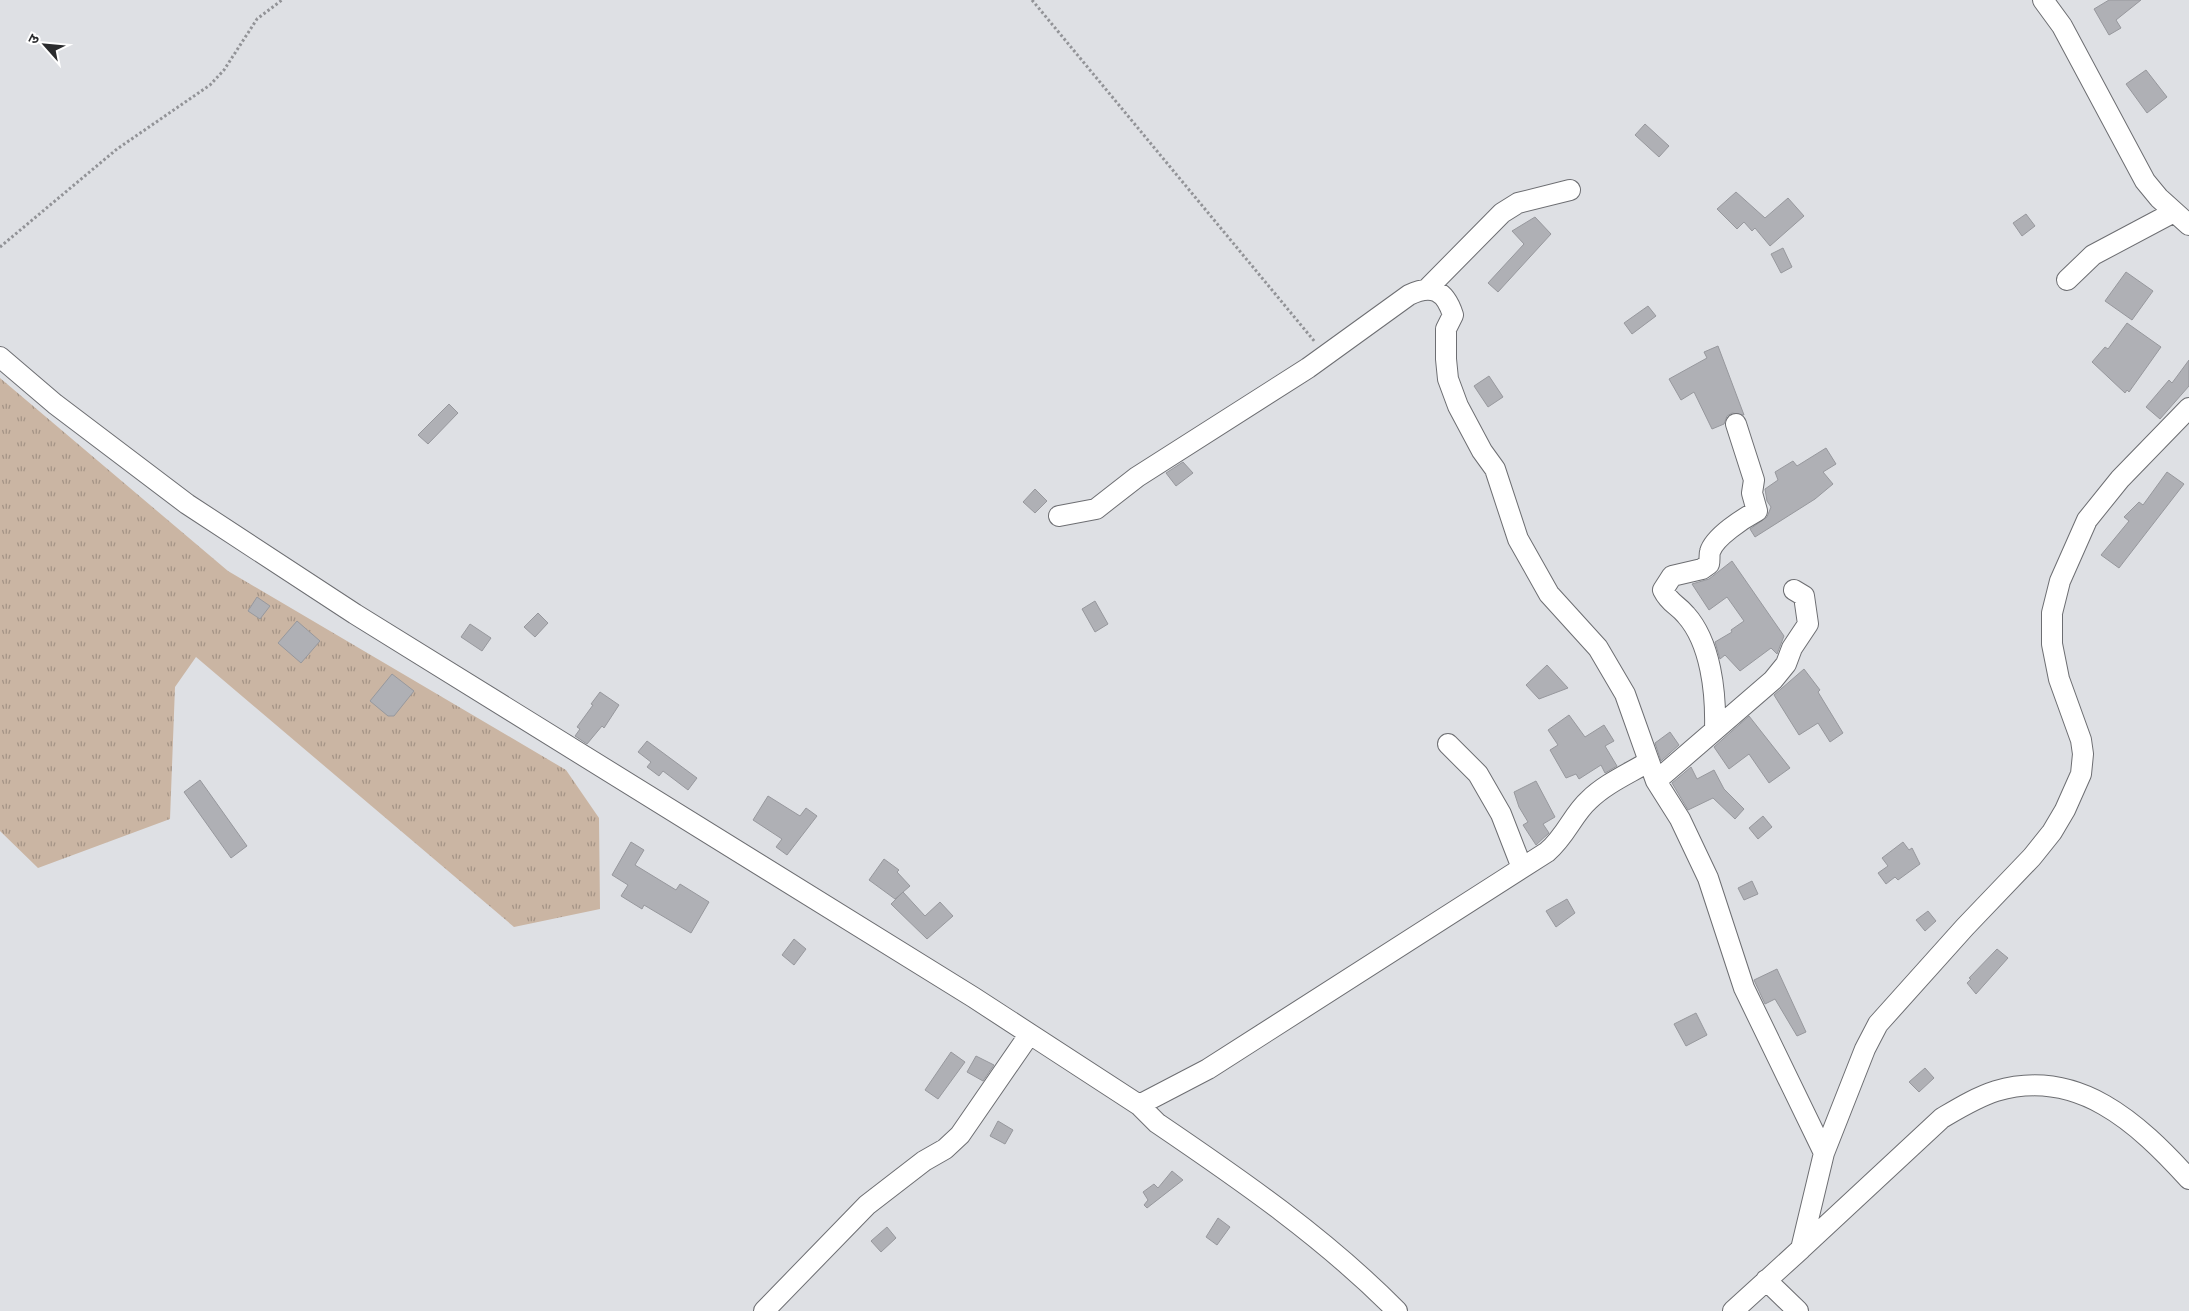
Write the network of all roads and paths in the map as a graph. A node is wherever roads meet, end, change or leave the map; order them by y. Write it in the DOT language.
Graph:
graph roads {
  1 [pos="282,0"];
  2 [pos="1032,0"];
  3 [pos="2044,0"];
  4 [pos="1570,190"];
  5 [pos="2182,218"];
  6 [pos="0,247"];
  7 [pos="2067,280"];
  8 [pos="1427,289"];
  9 [pos="1324,354"];
  10 [pos="0,357"];
  11 [pos="2189,408"];
  12 [pos="1736,424"];
  13 [pos="1059,516"];
  14 [pos="1794,590"];
  15 [pos="1715,729"];
  16 [pos="1448,744"];
  17 [pos="1648,762"];
  18 [pos="1656,781"];
  19 [pos="1522,868"];
  20 [pos="1029,1035"];
  21 [pos="1139,1105"];
  22 [pos="1824,1153"];
  23 [pos="2189,1179"];
  24 [pos="1801,1249"];
  25 [pos="1766,1280"];
  26 [pos="764,1311"];
  27 [pos="1397,1311"];
  28 [pos="1732,1311"];
  29 [pos="1798,1311"];
  1 -- 6 [label="path"];
  2 -- 9 [label="path"];
  3 -- 5 [label="street"];
  4 -- 8 [label="street"];
  5 -- 7 [label="street"];
  8 -- 9 [label="street"];
  8 -- 17 [label="street"];
  9 -- 13 [label="street"];
  10 -- 20 [label="street"];
  11 -- 22 [label="street"];
  12 -- 15 [label="street"];
  14 -- 15 [label="street"];
  15 -- 18 [label="street"];
  16 -- 19 [label="street"];
  17 -- 18 [label="street"];
  17 -- 19 [label="street"];
  18 -- 22 [label="street"];
  19 -- 21 [label="street"];
  20 -- 21 [label="street"];
  20 -- 26 [label="street"];
  21 -- 27 [label="street"];
  22 -- 24 [label="street"];
  23 -- 24 [label="street"];
  24 -- 25 [label="street"];
  25 -- 28 [label="street"];
  25 -- 29 [label="street"];
}
